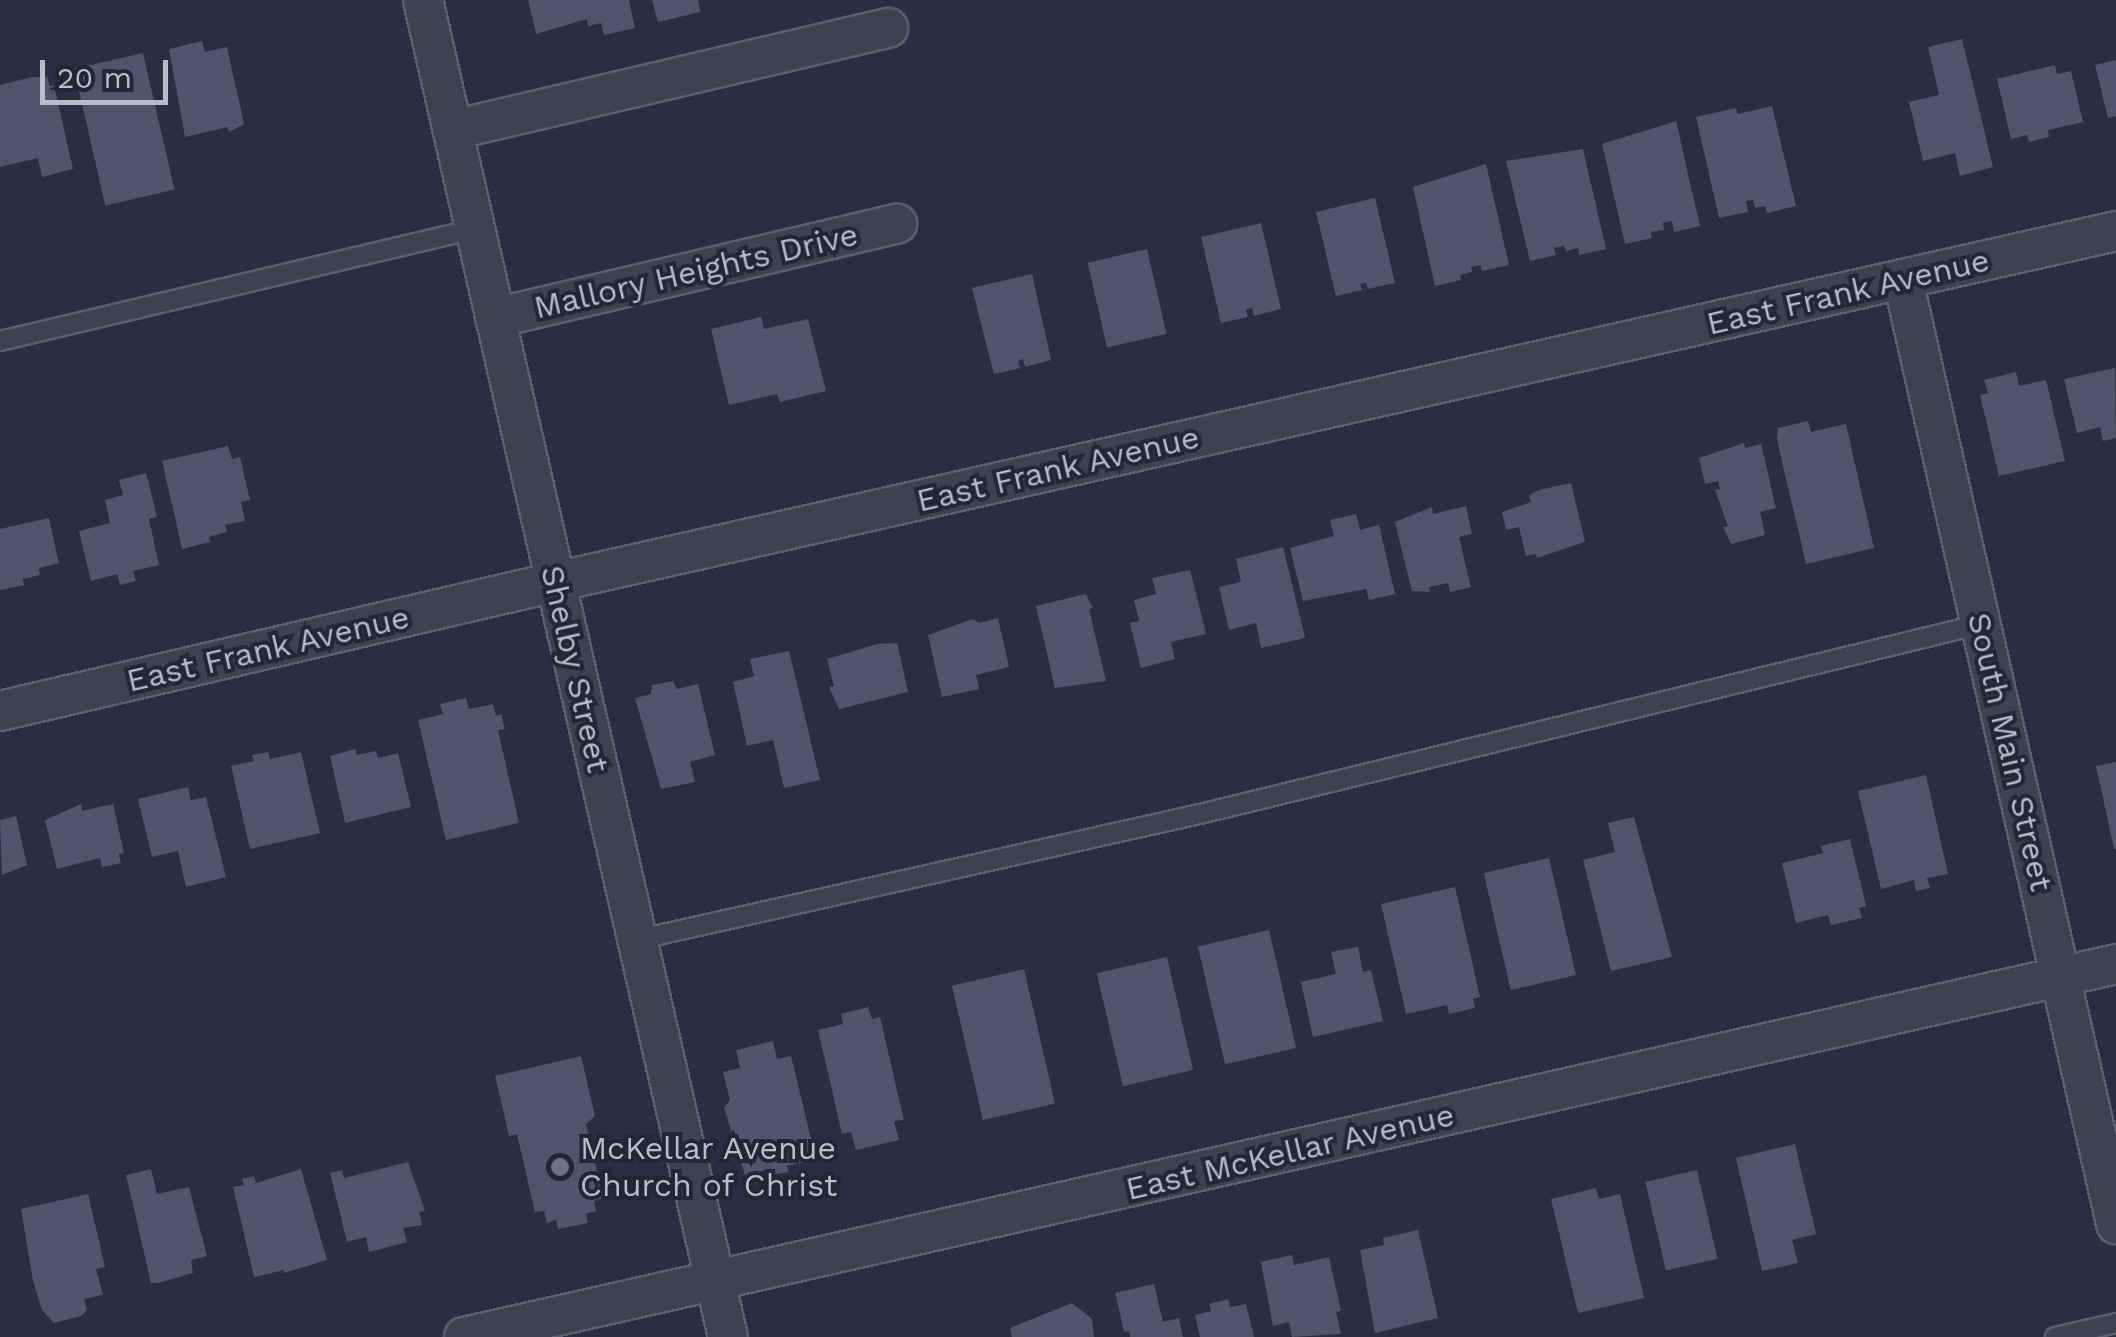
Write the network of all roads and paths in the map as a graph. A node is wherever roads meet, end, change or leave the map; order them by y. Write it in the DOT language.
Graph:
graph roads {
  1 [pos="422,0"];
  2 [pos="888,28"];
  3 [pos="453,130"];
  4 [pos="897,224"];
  5 [pos="475,229"];
  6 [pos="2116,231"];
  7 [pos="1903,280"];
  8 [pos="495,318"];
  9 [pos="0,341"];
  10 [pos="555,582"];
  11 [pos="1981,624"];
  12 [pos="0,712"];
  13 [pos="636,940"];
  14 [pos="2116,964"];
  15 [pos="2061,977"];
  16 [pos="2116,1224"];
  17 [pos="715,1282"];
  18 [pos="2116,1323"];
  19 [pos="464,1337"];
  20 [pos="728,1337"];
  21 [pos="2054,1337"];
  1 -- 3 [label="street, Shelby Street"];
  2 -- 3 [label="street"];
  3 -- 5 [label="street, Shelby Street"];
  4 -- 8 [label="street, Mallory Heights Drive"];
  5 -- 8 [label="street, Shelby Street"];
  5 -- 9 [label="lane"];
  6 -- 7 [label="street, East Frank Avenue"];
  7 -- 10 [label="street, East Frank Avenue"];
  7 -- 11 [label="street, South Main Street"];
  8 -- 10 [label="street, Shelby Street"];
  10 -- 12 [label="street, East Frank Avenue"];
  10 -- 13 [label="street, Shelby Street"];
  11 -- 13 [label="lane"];
  11 -- 15 [label="street, South Main Street"];
  13 -- 17 [label="street, Shelby Street"];
  14 -- 15 [label="street, East McKellar Avenue"];
  15 -- 16 [label="street, South Main Street"];
  15 -- 17 [label="street, East McKellar Avenue"];
  17 -- 19 [label="street, East McKellar Avenue"];
  17 -- 20 [label="street, Shelby Street"];
  18 -- 21 [label="lane"];
}
